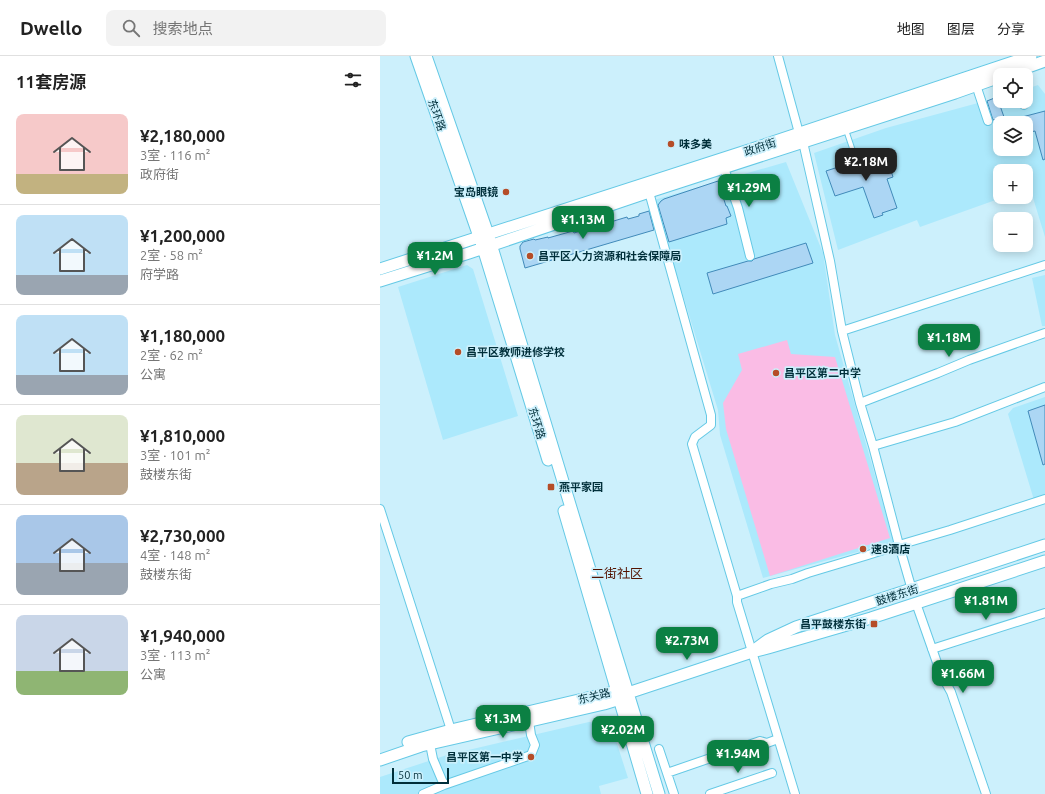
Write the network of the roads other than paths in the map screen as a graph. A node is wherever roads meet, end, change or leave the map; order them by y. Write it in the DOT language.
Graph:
graph roads {
  1 [pos="416,56"];
  2 [pos="426,56"];
  3 [pos="778,56"];
  4 [pos="1031,56"];
  5 [pos="1045,61"];
  6 [pos="1027,68"];
  7 [pos="993,79"];
  8 [pos="976,85"];
  9 [pos="988,121"];
  10 [pos="846,128"];
  11 [pos="801,138"];
  12 [pos="853,151"];
  13 [pos="724,168"];
  14 [pos="649,192"];
  15 [pos="485,241"];
  16 [pos="750,256"];
  17 [pos="1045,265"];
  18 [pos="380,269"];
  19 [pos="380,281"];
  20 [pos="842,331"];
  21 [pos="1045,333"];
  22 [pos="1045,387"];
  23 [pos="860,403"];
  24 [pos="873,446"];
  25 [pos="1045,499"];
  26 [pos="380,509"];
  27 [pos="898,545"];
  28 [pos="1045,545"];
  29 [pos="1045,561"];
  30 [pos="912,590"];
  31 [pos="737,596"];
  32 [pos="916,603"];
  33 [pos="1045,613"];
  34 [pos="932,649"];
  35 [pos="752,652"];
  36 [pos="622,694"];
  37 [pos="529,721"];
  38 [pos="451,730"];
  39 [pos="778,739"];
  40 [pos="430,744"];
  41 [pos="659,748"];
  42 [pos="380,752"];
  43 [pos="380,760"];
  44 [pos="667,773"];
  45 [pos="772,773"];
  46 [pos="444,785"];
  47 [pos="423,794"];
  48 [pos="648,794"];
  49 [pos="659,794"];
  50 [pos="674,794"];
  51 [pos="710,794"];
  52 [pos="795,794"];
  53 [pos="986,794"];
  1 -- 15 [label="street, 东环路"];
  2 -- 15 [label="street, 东环路"];
  3 -- 11 [label="street"];
  4 -- 11 [label="street, 政府街"];
  5 -- 6 [label="street"];
  7 -- 8 [label="street, 政府街"];
  8 -- 9 [label="street"];
  8 -- 10 [label="street, 政府街"];
  10 -- 11 [label="street, 政府街"];
  10 -- 12 [label="lane"];
  11 -- 13 [label="street, 政府街"];
  11 -- 15 [label="street, 政府街"];
  11 -- 20 [label="street"];
  13 -- 14 [label="street, 政府街"];
  13 -- 16 [label="street"];
  14 -- 15 [label="street, 政府街"];
  14 -- 31 [label="street"];
  15 -- 18 [label="street"];
  15 -- 19 [label="street"];
  15 -- 36 [label="street, 东环路"];
  17 -- 20 [label="street"];
  20 -- 23 [label="street"];
  21 -- 23 [label="street"];
  22 -- 24 [label="street"];
  23 -- 24 [label="street"];
  24 -- 27 [label="street"];
  25 -- 27 [label="street"];
  26 -- 38 [label="street"];
  27 -- 30 [label="street"];
  27 -- 31 [label="street"];
  28 -- 30 [label="street, 鼓楼东街"];
  29 -- 32 [label="street, 鼓楼东街"];
  30 -- 35 [label="street, 鼓楼东街"];
  31 -- 35 [label="street"];
  32 -- 34 [label="street"];
  32 -- 35 [label="street, 鼓楼东街"];
  33 -- 34 [label="street"];
  34 -- 53 [label="street"];
  35 -- 36 [label="street, 鼓楼东街"];
  35 -- 39 [label="street"];
  36 -- 37 [label="street, 东关路"];
  36 -- 38 [label="street, 东关路"];
  36 -- 48 [label="street, 东环路"];
  36 -- 49 [label="street, 东环路"];
  37 -- 40 [label="street, 东关路"];
  37 -- 46 [label="street"];
  38 -- 42 [label="street, 东关路"];
  39 -- 44 [label="street"];
  39 -- 52 [label="street"];
  40 -- 43 [label="street, 东关路"];
  40 -- 46 [label="street"];
  41 -- 44 [label="street"];
  44 -- 50 [label="street"];
  45 -- 51 [label="street"];
  46 -- 47 [label="street"];
}
